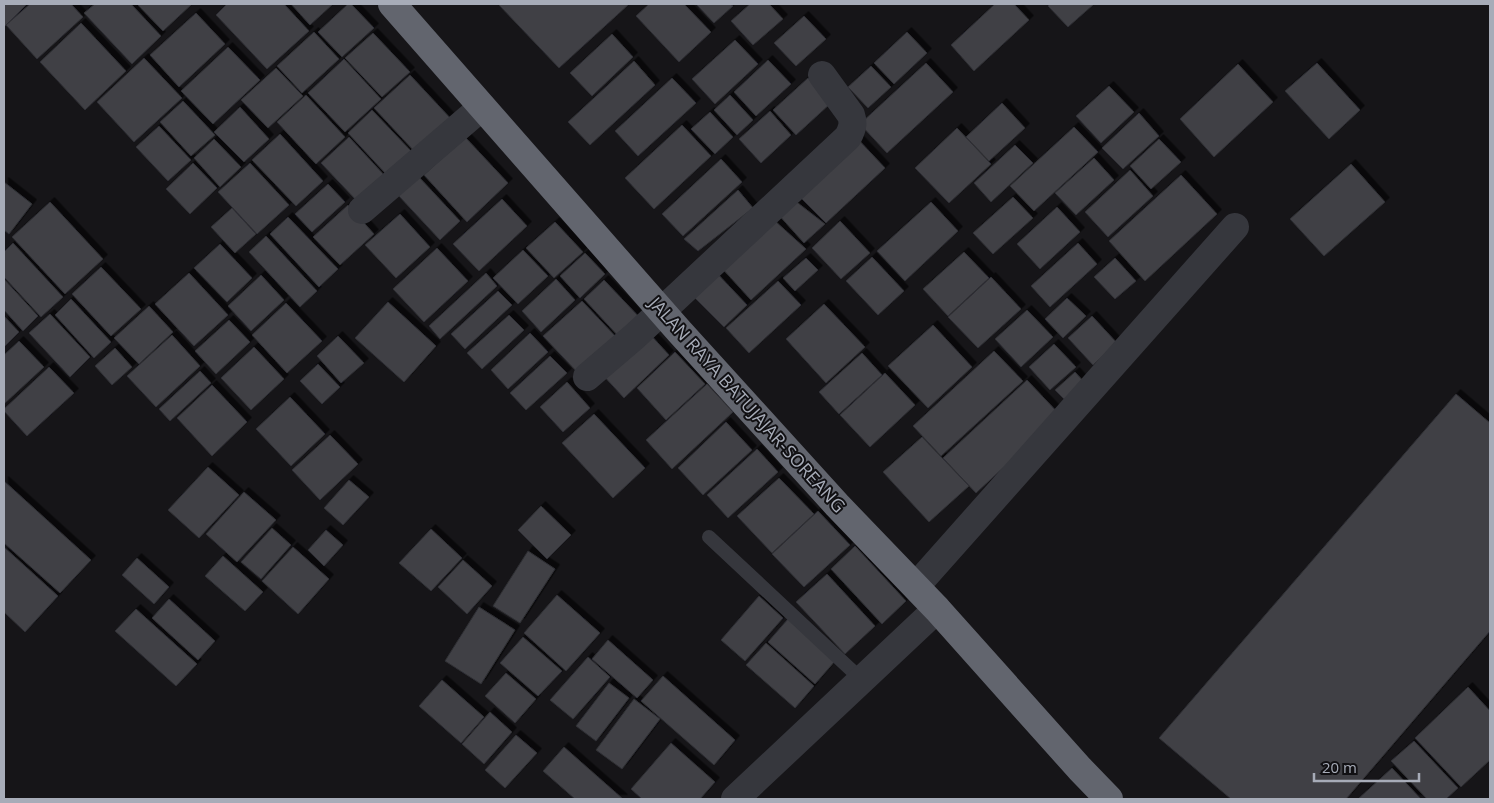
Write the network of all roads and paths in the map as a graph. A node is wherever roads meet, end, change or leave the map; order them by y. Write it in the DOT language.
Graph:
graph roads {
  1 [pos="392,4"];
  2 [pos="822,75"];
  3 [pos="482,107"];
  4 [pos="362,210"];
  5 [pos="1235,227"];
  6 [pos="662,310"];
  7 [pos="587,377"];
  8 [pos="709,538"];
  9 [pos="916,586"];
  10 [pos="937,609"];
  11 [pos="862,680"];
  12 [pos="735,799"];
  13 [pos="1109,799"];
  1 -- 3 [label="highway, JALAN RAYA BATUJAJAR-SOREANG"];
  2 -- 6 [label="street"];
  3 -- 4 [label="street"];
  3 -- 6 [label="highway, JALAN RAYA BATUJAJAR-SOREANG"];
  5 -- 9 [label="street"];
  6 -- 7 [label="street"];
  6 -- 9 [label="highway, JALAN RAYA BATUJAJAR-SOREANG"];
  8 -- 11 [label="lane"];
  9 -- 10 [label="highway, JALAN RAYA BATUJAJAR-SOREANG"];
  10 -- 11 [label="street"];
  10 -- 13 [label="highway, JALAN RAYA BATUJAJAR-SOREANG"];
  11 -- 12 [label="street"];
}
